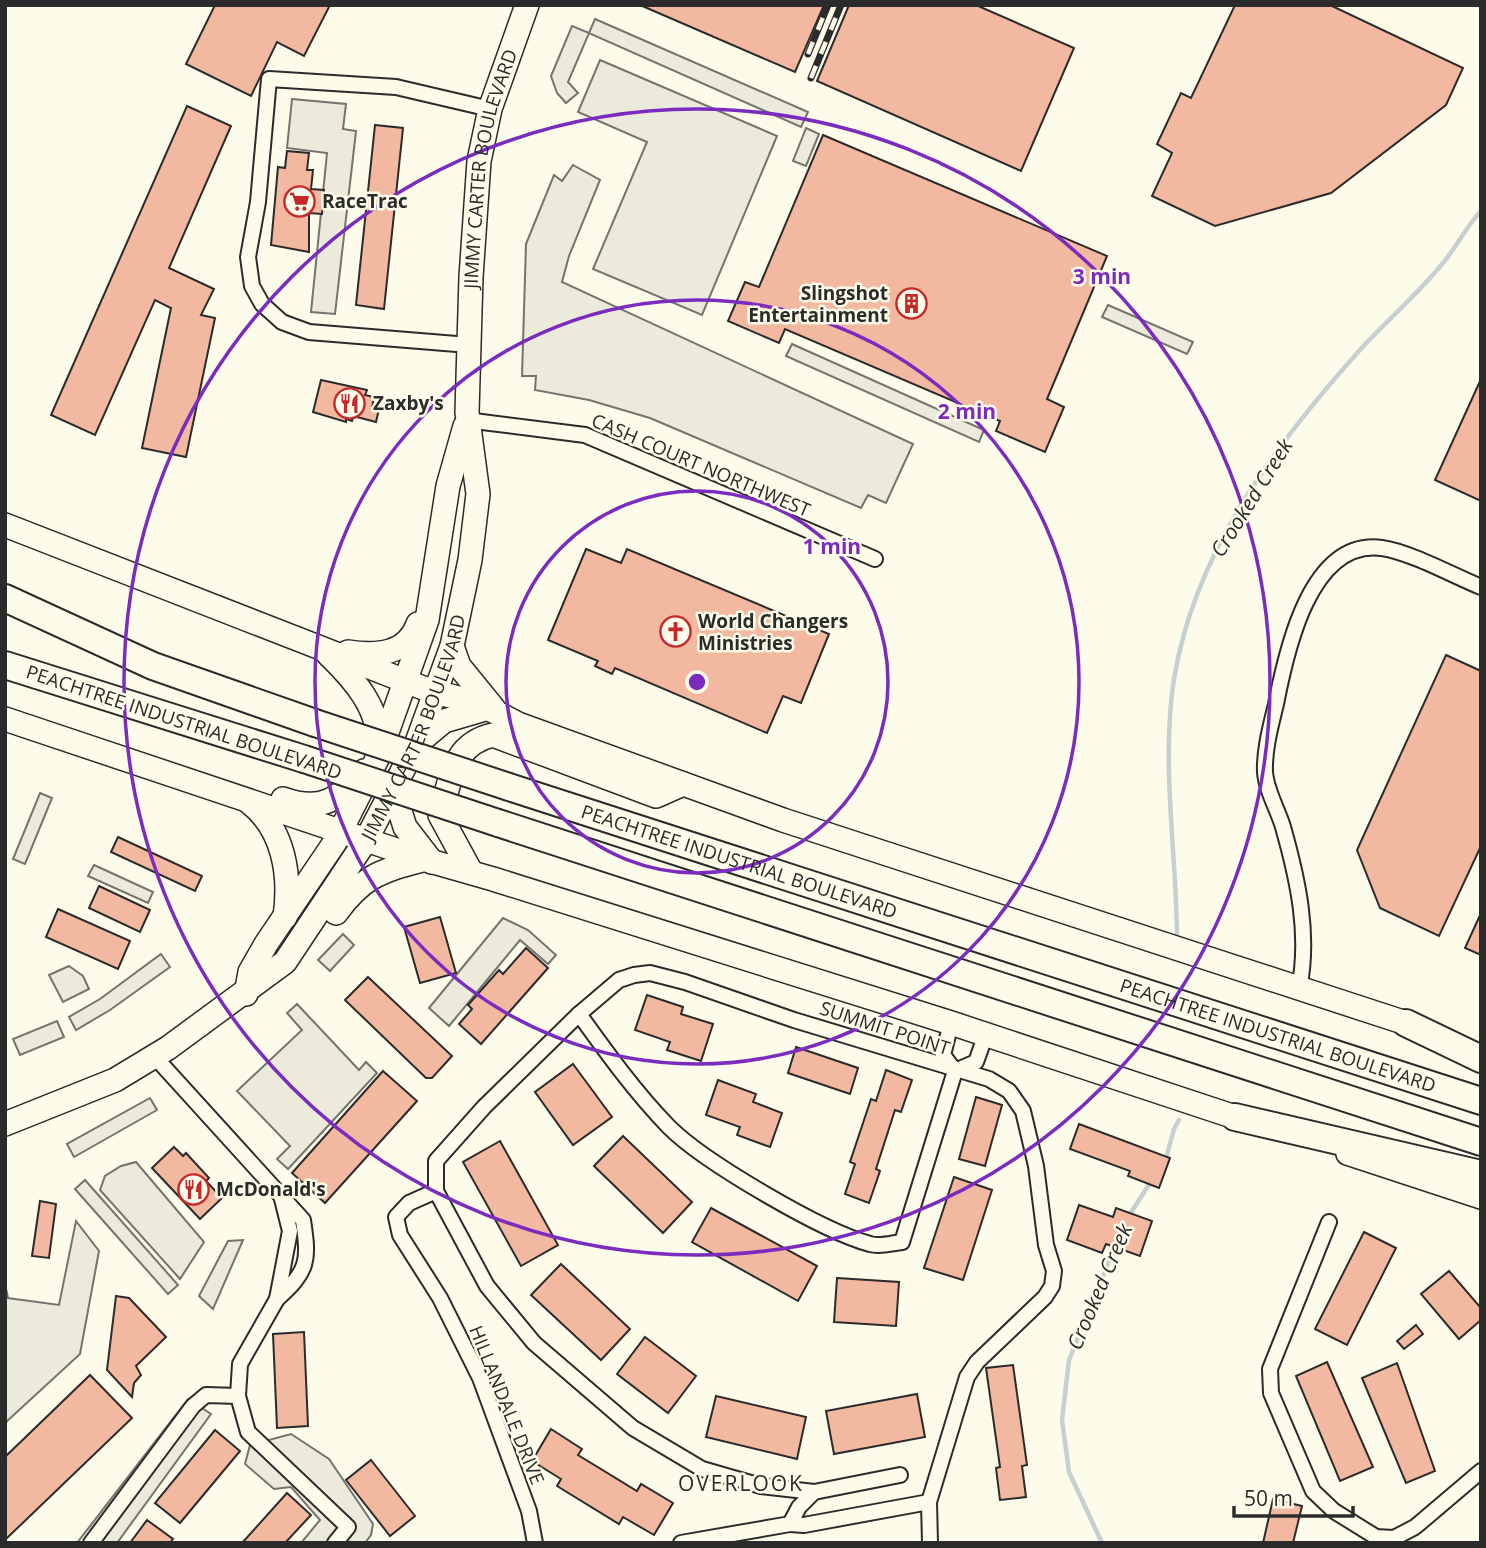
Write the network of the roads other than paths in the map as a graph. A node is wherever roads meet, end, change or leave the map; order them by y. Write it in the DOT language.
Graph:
graph roads {
  1 [pos="527,5"];
  2 [pos="490,109"];
  3 [pos="469,345"];
  4 [pos="466,420"];
  5 [pos="448,486"];
  6 [pos="5,525"];
  7 [pos="875,559"];
  8 [pos="1481,587"];
  9 [pos="5,598"];
  10 [pos="452,646"];
  11 [pos="320,648"];
  12 [pos="5,665"];
  13 [pos="406,681"];
  14 [pos="437,686"];
  15 [pos="493,713"];
  16 [pos="5,719"];
  17 [pos="50,734"];
  18 [pos="416,745"];
  19 [pos="384,759"];
  20 [pos="683,784"];
  21 [pos="246,801"];
  22 [pos="354,836"];
  23 [pos="427,861"];
  24 [pos="471,872"];
  25 [pos="285,918"];
  26 [pos="1299,989"];
  27 [pos="246,994"];
  28 [pos="579,1014"];
  29 [pos="951,1023"];
  30 [pos="1406,1023"];
  31 [pos="986,1034"];
  32 [pos="1481,1047"];
  33 [pos="155,1056"];
  34 [pos="1481,1059"];
  35 [pos="955,1071"];
  36 [pos="1481,1101"];
  37 [pos="1235,1117"];
  38 [pos="5,1124"];
  39 [pos="1481,1142"];
  40 [pos="1481,1174"];
  41 [pos="436,1191"];
  42 [pos="281,1195"];
  43 [pos="1481,1198"];
  44 [pos="1329,1222"];
  45 [pos="277,1299"];
  46 [pos="238,1396"];
  47 [pos="1481,1471"];
  48 [pos="900,1475"];
  49 [pos="814,1492"];
  50 [pos="929,1502"];
  51 [pos="790,1524"];
  52 [pos="90,1543"];
  53 [pos="335,1543"];
  54 [pos="535,1543"];
  55 [pos="681,1543"];
  56 [pos="930,1543"];
  1 -- 2 [label="main road, JIMMY CARTER BOULEVARD"];
  2 -- 3 [label="main road, JIMMY CARTER BOULEVARD"];
  2 -- 3 [label="street"];
  3 -- 4 [label="main road, JIMMY CARTER BOULEVARD"];
  4 -- 5 [label="main road, JIMMY CARTER BOULEVARD"];
  4 -- 7 [label="street, CASH COURT NORTHWEST"];
  4 -- 10 [label="main road, JIMMY CARTER BOULEVARD"];
  5 -- 11 [label="main road"];
  5 -- 13 [label="main road, JIMMY CARTER BOULEVARD"];
  6 -- 11 [label="main road"];
  8 -- 26 [label="street"];
  9 -- 36 [label="highway, PEACHTREE INDUSTRIAL BOULEVARD, bridge"];
  10 -- 14 [label="main road, JIMMY CARTER BOULEVARD"];
  10 -- 15 [label="main road"];
  11 -- 13 [label="main road"];
  11 -- 19 [label="main road"];
  12 -- 39 [label="highway, PEACHTREE INDUSTRIAL BOULEVARD, bridge"];
  13 -- 14 [label="main road"];
  13 -- 19 [label="main road, JIMMY CARTER BOULEVARD"];
  14 -- 15 [label="main road"];
  14 -- 18 [label="main road, JIMMY CARTER BOULEVARD"];
  14 -- 19 [label="main road"];
  15 -- 18 [label="main road"];
  15 -- 20 [label="main road"];
  16 -- 17 [label="main road"];
  17 -- 19 [label="main road"];
  17 -- 21 [label="main road"];
  18 -- 19 [label="main road"];
  19 -- 22 [label="main road, JIMMY CARTER BOULEVARD"];
  19 -- 22 [label="main road, JIMMY CARTER BOULEVARD"];
  19 -- 22 [label="main road"];
  19 -- 23 [label="main road"];
  20 -- 24 [label="main road"];
  20 -- 26 [label="main road"];
  21 -- 22 [label="main road"];
  21 -- 25 [label="main road"];
  22 -- 23 [label="main road"];
  22 -- 25 [label="main road, JIMMY CARTER BOULEVARD"];
  22 -- 27 [label="main road, JIMMY CARTER BOULEVARD"];
  23 -- 24 [label="main road"];
  23 -- 27 [label="main road"];
  24 -- 29 [label="main road"];
  25 -- 27 [label="main road, JIMMY CARTER BOULEVARD"];
  26 -- 30 [label="main road"];
  27 -- 33 [label="main road, JIMMY CARTER BOULEVARD"];
  28 -- 35 [label="street, SUMMIT POINT"];
  28 -- 35 [label="street"];
  28 -- 41 [label="street, SUMMIT POINT"];
  29 -- 31 [label="main road"];
  29 -- 35 [label="street"];
  30 -- 32 [label="main road"];
  30 -- 34 [label="highway"];
  31 -- 35 [label="street"];
  31 -- 37 [label="main road"];
  33 -- 38 [label="main road, JIMMY CARTER BOULEVARD"];
  33 -- 42 [label="street"];
  35 -- 50 [label="street, SUMMIT POINT"];
  37 -- 40 [label="highway"];
  37 -- 43 [label="main road"];
  41 -- 49 [label="street"];
  41 -- 54 [label="street, HILLANDALE DRIVE"];
  42 -- 45 [label="street"];
  42 -- 45 [label="street"];
  44 -- 47 [label="street"];
  45 -- 46 [label="street"];
  46 -- 52 [label="street"];
  46 -- 53 [label="street"];
  48 -- 49 [label="street"];
  49 -- 51 [label="street"];
  50 -- 51 [label="street"];
  50 -- 56 [label="street, SUMMIT POINT"];
  51 -- 55 [label="street"];
}
